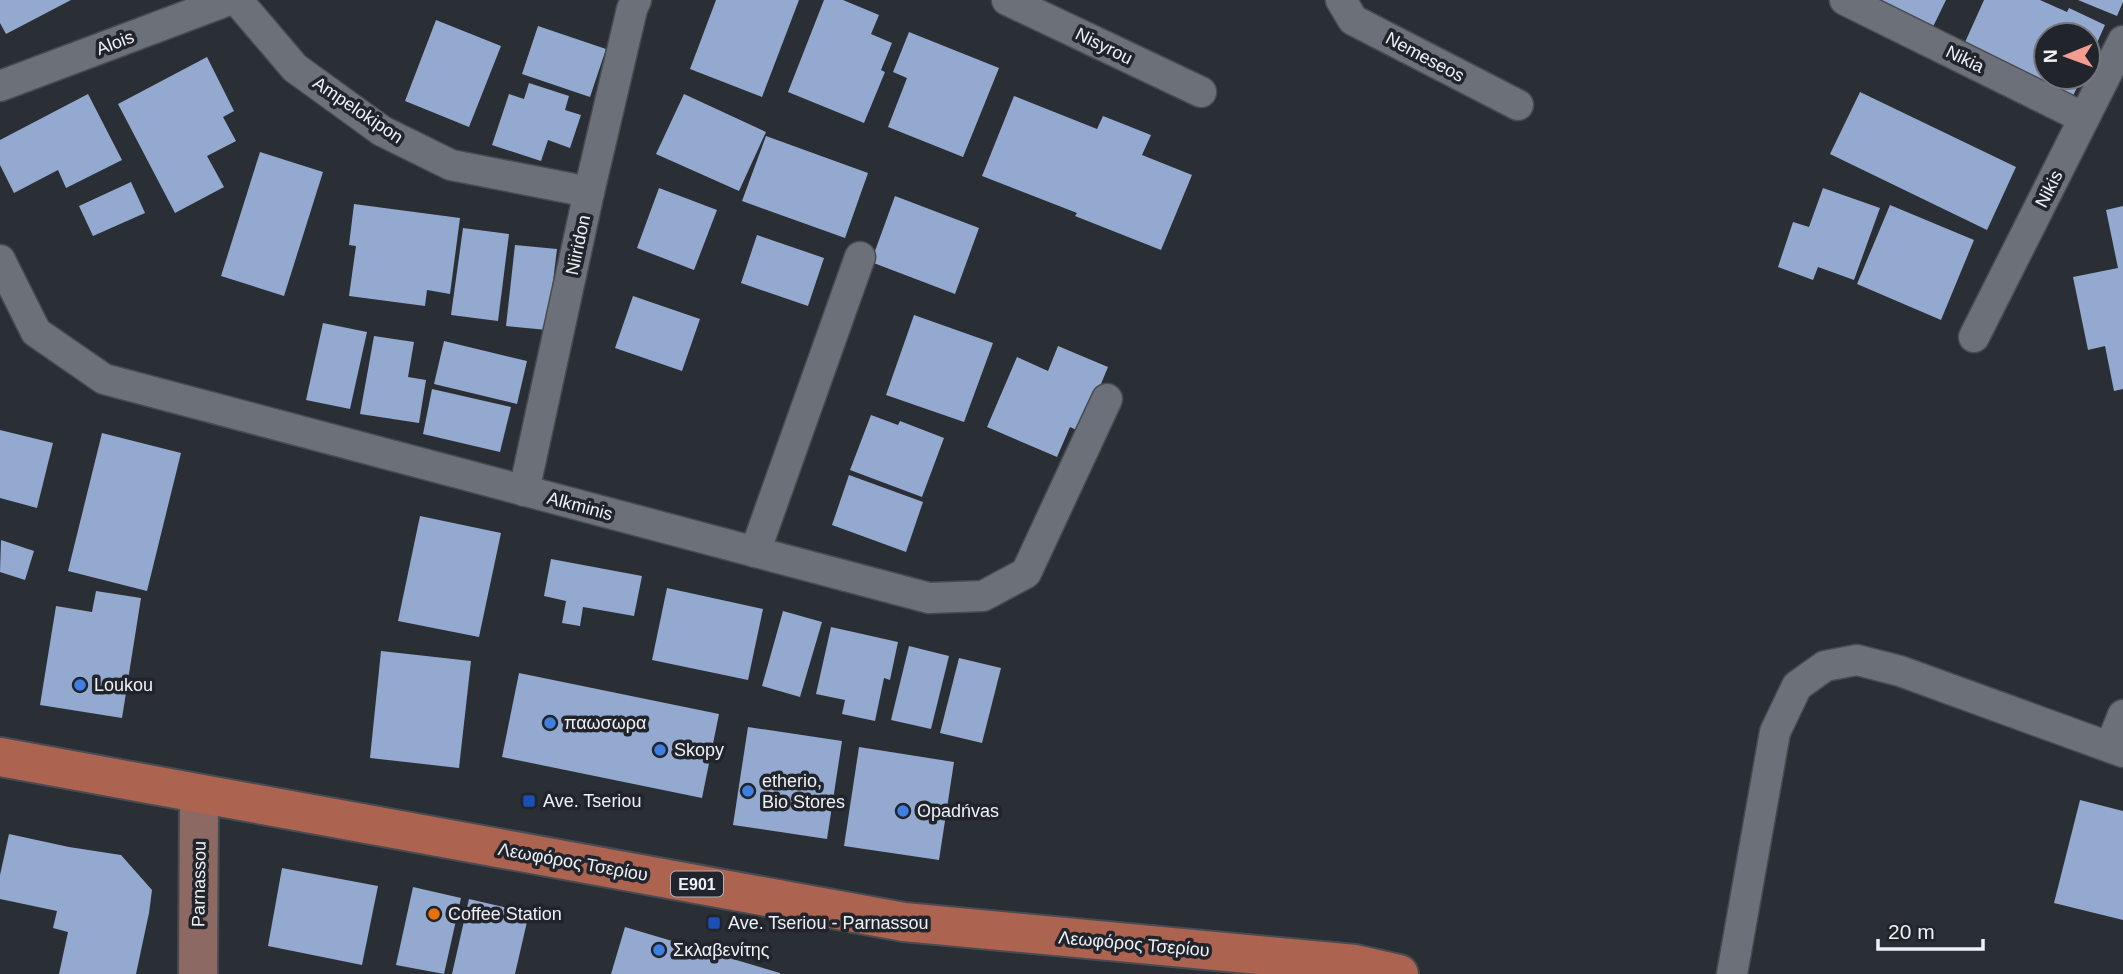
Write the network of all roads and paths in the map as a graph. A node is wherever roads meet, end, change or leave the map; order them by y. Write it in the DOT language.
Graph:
graph roads {
  1 [pos="229,0"];
  2 [pos="237,0"];
  3 [pos="636,0"];
  4 [pos="1007,0"];
  5 [pos="1341,0"];
  6 [pos="1845,0"];
  7 [pos="2123,41"];
  8 [pos="0,86"];
  9 [pos="1200,92"];
  10 [pos="1517,106"];
  11 [pos="2084,118"];
  12 [pos="589,192"];
  13 [pos="860,257"];
  14 [pos="0,260"];
  15 [pos="1974,337"];
  16 [pos="1107,398"];
  17 [pos="524,491"];
  18 [pos="755,552"];
  19 [pos="2123,715"];
  20 [pos="2116,749"];
  21 [pos="0,757"];
  22 [pos="199,794"];
  23 [pos="1354,969"];
  24 [pos="198,974"];
  25 [pos="1399,974"];
  26 [pos="1732,974"];
  1 -- 8 [label="street, Alois"];
  2 -- 12 [label="street, Ampelokipon"];
  3 -- 12 [label="street, Niiridon"];
  4 -- 9 [label="street, Nisyrou"];
  5 -- 10 [label="street, Nemeseos"];
  6 -- 11 [label="street, Nikia"];
  7 -- 11 [label="street, Nikis"];
  11 -- 15 [label="street, Nikis"];
  12 -- 17 [label="street, Niiridon"];
  13 -- 18 [label="street"];
  14 -- 17 [label="street, Alkminis"];
  16 -- 18 [label="street, Alkminis"];
  17 -- 18 [label="street, Alkminis"];
  19 -- 20 [label="street"];
  20 -- 26 [label="street"];
  21 -- 22 [label="main road, Λεωφόρος Τσερίου / E901"];
  22 -- 23 [label="main road, Λεωφόρος Τσερίου / E901"];
  22 -- 24 [label="street, Parnassou"];
  23 -- 25 [label="main road, Λεωφόρος Τσερίου / E901"];
}
